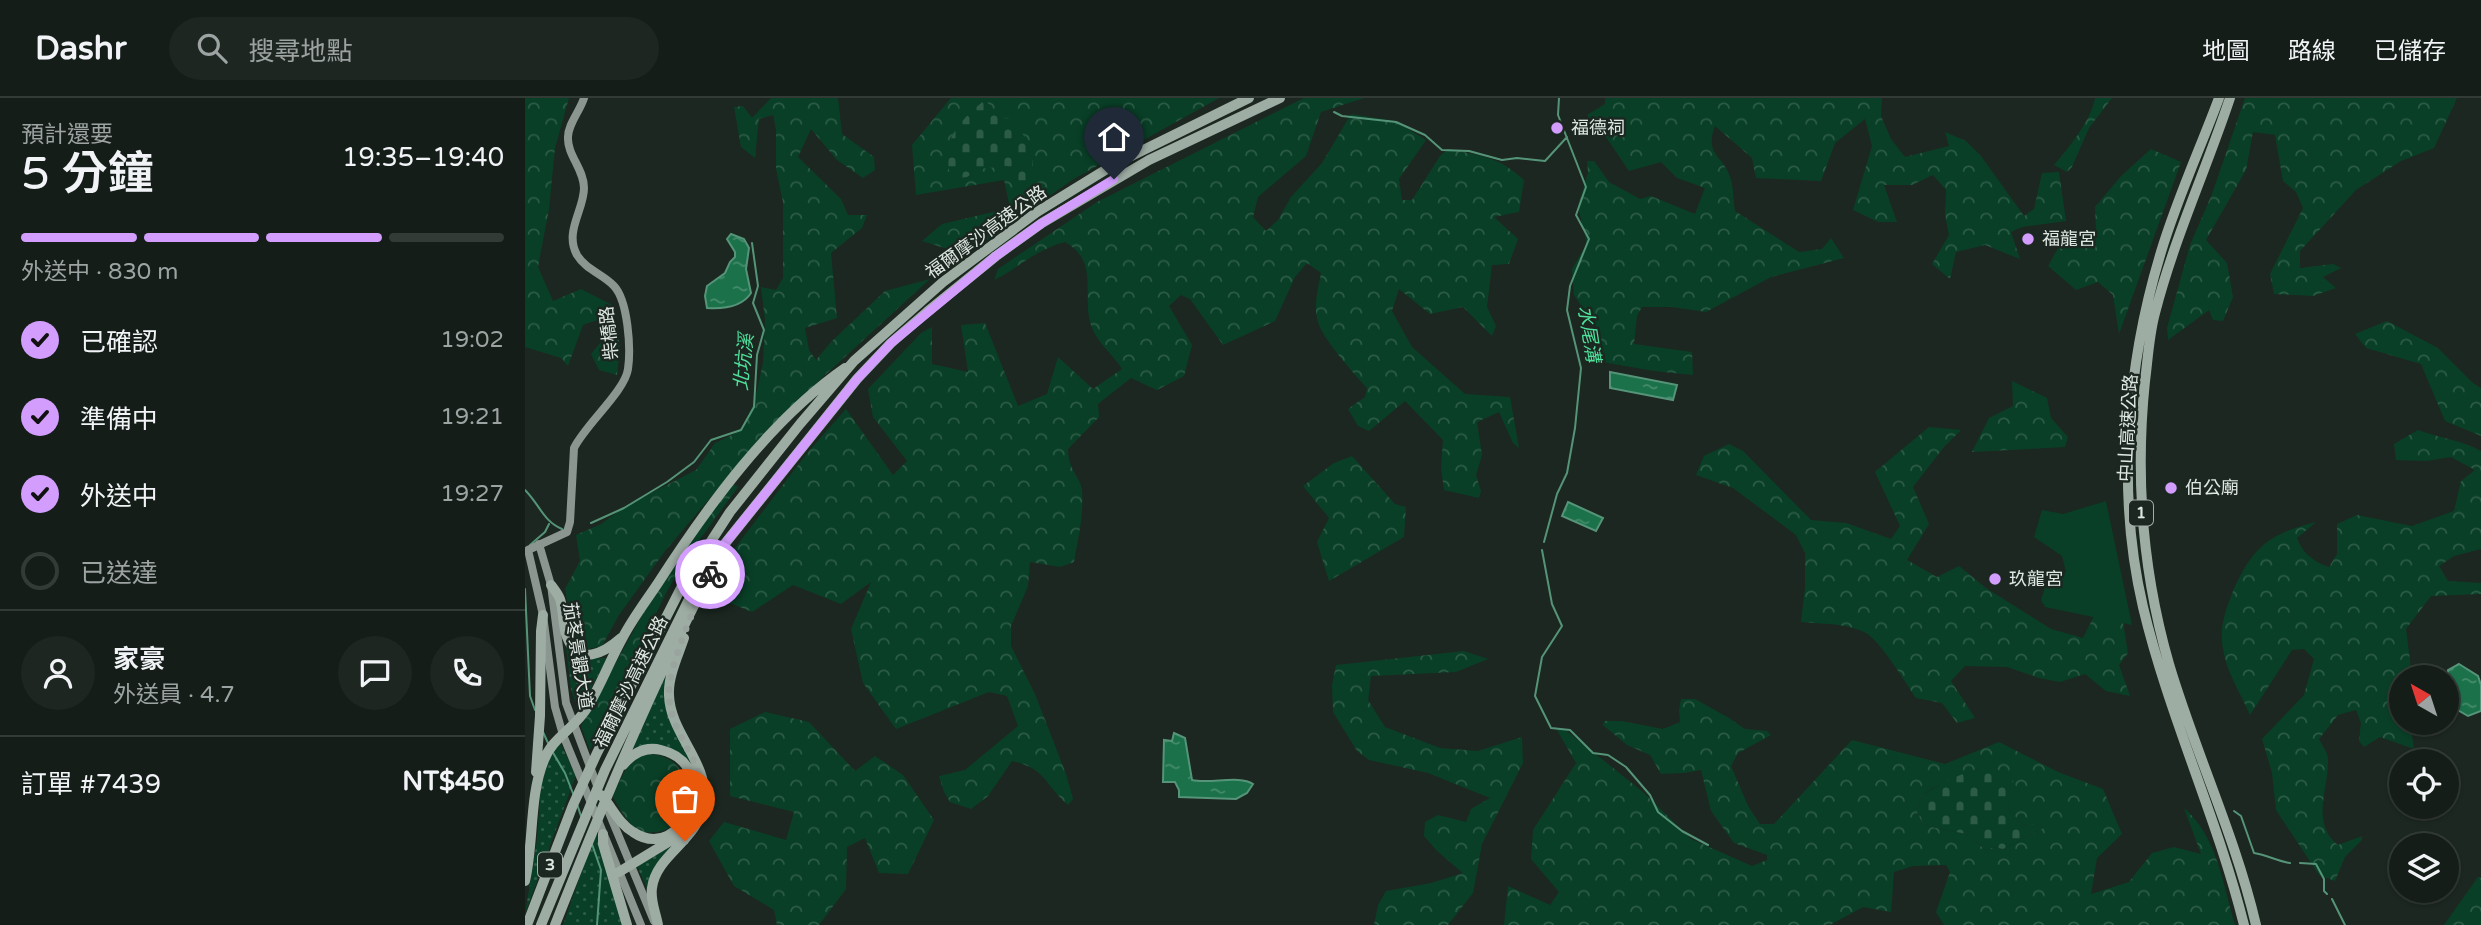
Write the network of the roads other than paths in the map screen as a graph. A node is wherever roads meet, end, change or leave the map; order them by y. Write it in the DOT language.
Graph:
graph roads {
  1 [pos="584,98"];
  2 [pos="1249,98"];
  3 [pos="1280,98"];
  4 [pos="2219,98"];
  5 [pos="2230,98"];
  6 [pos="854,361"];
  7 [pos="539,544"];
  8 [pos="527,550"];
  9 [pos="719,551"];
  10 [pos="551,585"];
  11 [pos="690,614"];
  12 [pos="543,615"];
  13 [pos="624,636"];
  14 [pos="573,726"];
  15 [pos="563,734"];
  16 [pos="611,783"];
  17 [pos="601,795"];
  18 [pos="535,803"];
  19 [pos="693,803"];
  20 [pos="603,834"];
  21 [pos="630,865"];
  22 [pos="618,872"];
  23 [pos="525,881"];
  24 [pos="527,925"];
  25 [pos="541,925"];
  26 [pos="557,925"];
  27 [pos="627,925"];
  28 [pos="641,925"];
  29 [pos="657,925"];
  30 [pos="2244,925"];
  31 [pos="2256,925"];
  1 -- 7 [label="main road, 柴橋路"];
  2 -- 6 [label="highway, 福爾摩沙高速公路 / 3"];
  3 -- 9 [label="highway, 福爾摩沙高速公路 / 3"];
  4 -- 30 [label="highway, 中山高速公路 / 1"];
  5 -- 31 [label="highway, 中山高速公路 / 1"];
  6 -- 13 [label="highway"];
  6 -- 24 [label="highway, 福爾摩沙高速公路 / 3"];
  7 -- 8 [label="main road, 柴橋路"];
  7 -- 10 [label="main road, 茄苳景觀大道"];
  8 -- 12 [label="main road, 茄苳景觀大道"];
  9 -- 11 [label="highway"];
  9 -- 25 [label="highway, 福爾摩沙高速公路 / 3"];
  10 -- 13 [label="highway"];
  10 -- 14 [label="main road, 茄苳景觀大道"];
  11 -- 16 [label="highway"];
  11 -- 29 [label="highway"];
  12 -- 15 [label="main road, 茄苳景觀大道"];
  12 -- 18 [label="highway"];
  13 -- 14 [label="highway"];
  14 -- 15 [label="highway"];
  14 -- 17 [label="main road, 茄苳景觀大道"];
  15 -- 18 [label="highway"];
  15 -- 20 [label="main road, 茄苳景觀大道"];
  16 -- 19 [label="highway"];
  16 -- 26 [label="highway"];
  17 -- 19 [label="highway"];
  17 -- 21 [label="main road, 茄苳景觀大道"];
  18 -- 23 [label="highway"];
  19 -- 21 [label="highway"];
  20 -- 22 [label="main road, 茄苳景觀大道"];
  20 -- 27 [label="highway"];
  21 -- 22 [label="highway"];
  21 -- 29 [label="main road, 茄苳景觀大道"];
  22 -- 28 [label="main road, 茄苳景觀大道"];
}
